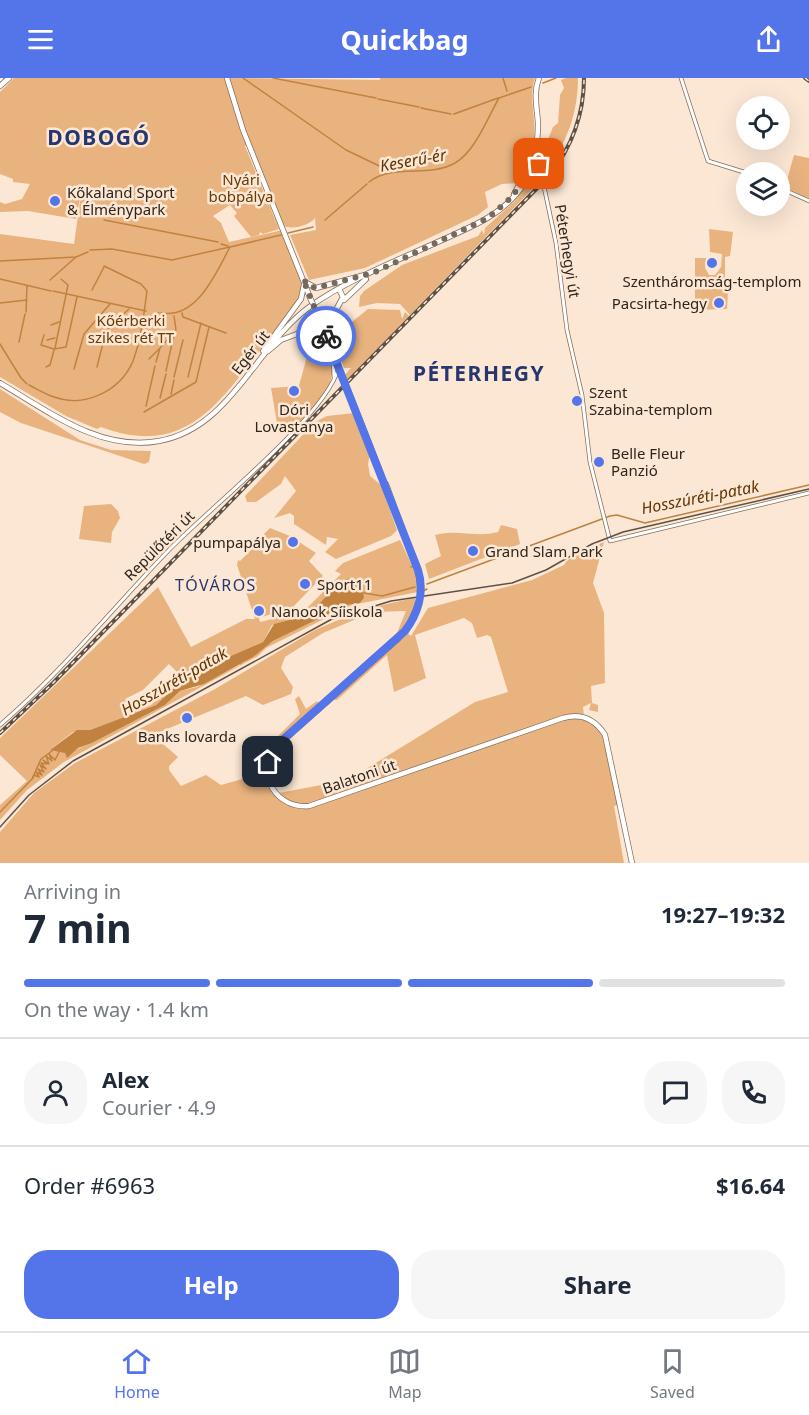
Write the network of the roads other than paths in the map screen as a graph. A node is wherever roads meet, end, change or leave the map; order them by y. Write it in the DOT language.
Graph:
graph roads {
  1 [pos="9,78"];
  2 [pos="539,78"];
  3 [pos="681,78"];
  4 [pos="227,79"];
  5 [pos="0,86"];
  6 [pos="535,151"];
  7 [pos="533,160"];
  8 [pos="539,164"];
  9 [pos="736,170"];
  10 [pos="542,176"];
  11 [pos="526,180"];
  12 [pos="790,192"];
  13 [pos="513,196"];
  14 [pos="809,201"];
  15 [pos="373,273"];
  16 [pos="303,279"];
  17 [pos="339,289"];
  18 [pos="338,306"];
  19 [pos="287,325"];
  20 [pos="294,334"];
  21 [pos="330,347"];
  22 [pos="333,353"];
  23 [pos="259,359"];
  24 [pos="338,368"];
  25 [pos="342,376"];
  26 [pos="334,380"];
  27 [pos="0,383"];
  28 [pos="809,493"];
  29 [pos="0,725"];
  30 [pos="630,861"];
  1 -- 5 [label="main road"];
  2 -- 6 [label="main road, Egér út"];
  3 -- 9 [label="street"];
  4 -- 16 [label="main road, Balatoni út"];
  6 -- 7 [label="main road, Egér út"];
  6 -- 8 [label="main road"];
  7 -- 8 [label="street"];
  7 -- 10 [label="street, Péterhegyi út"];
  7 -- 11 [label="main road, Egér út"];
  7 -- 13 [label="main road, Egér út"];
  8 -- 10 [label="street, Péterhegyi út"];
  10 -- 11 [label="main road"];
  10 -- 28 [label="street, Péterhegyi út"];
  11 -- 13 [label="main road, Egér út"];
  12 -- 14 [label="street"];
  13 -- 15 [label="main road, Egér út"];
  15 -- 16 [label="main road"];
  15 -- 17 [label="main road, Egér út"];
  15 -- 18 [label="main road"];
  16 -- 21 [label="main road, Balatoni út, bridge"];
  16 -- 23 [label="main road"];
  17 -- 18 [label="main road"];
  17 -- 19 [label="main road, Egér út"];
  18 -- 21 [label="main road"];
  19 -- 20 [label="main road"];
  19 -- 23 [label="main road, Egér út"];
  20 -- 21 [label="main road"];
  20 -- 23 [label="main road"];
  21 -- 22 [label="main road, Balatoni út"];
  22 -- 24 [label="main road, Balatoni út"];
  22 -- 26 [label="street"];
  23 -- 27 [label="main road, Egér út"];
  24 -- 25 [label="main road, Balatoni út"];
  24 -- 26 [label="street, Repülőtéri út"];
  25 -- 26 [label="main road"];
  25 -- 30 [label="main road, Balatoni út, bridge"];
  26 -- 29 [label="street, Repülőtéri út"];
}
